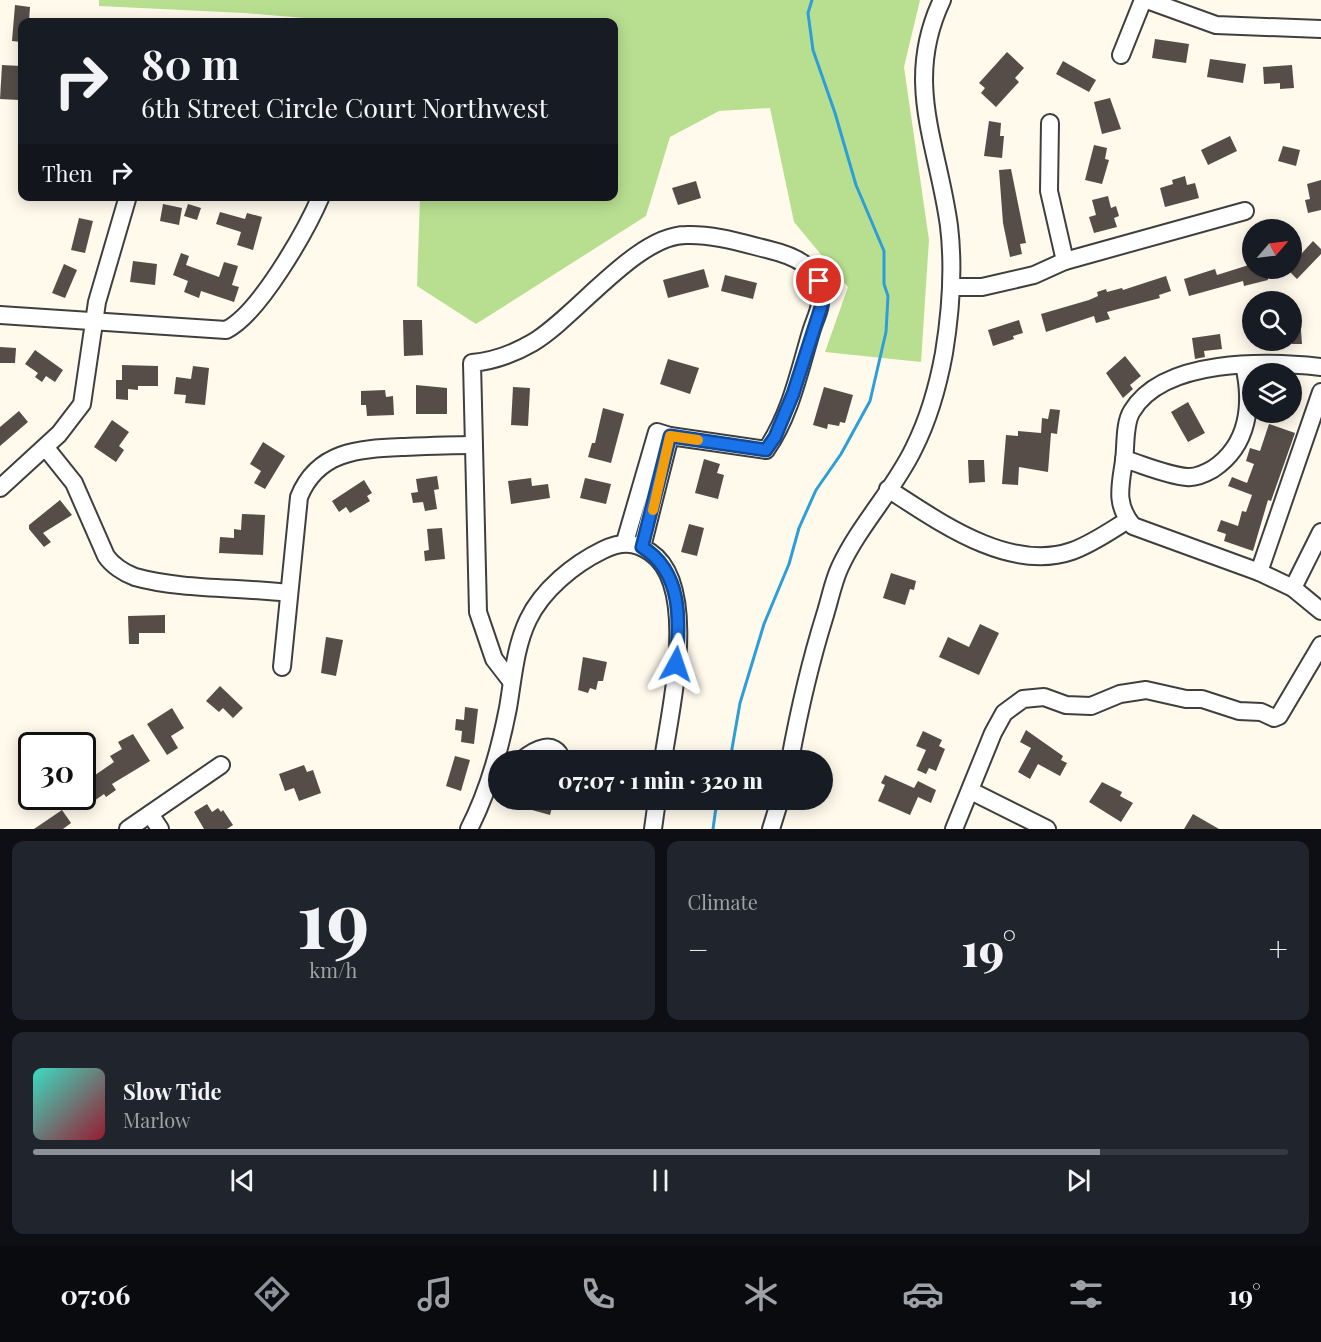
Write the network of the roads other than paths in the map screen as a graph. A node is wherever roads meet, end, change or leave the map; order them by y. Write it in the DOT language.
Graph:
graph roads {
  1 [pos="942,0"];
  2 [pos="1145,0"];
  3 [pos="1321,29"];
  4 [pos="1121,55"];
  5 [pos="1050,123"];
  6 [pos="127,201"];
  7 [pos="318,201"];
  8 [pos="1245,211"];
  9 [pos="1065,261"];
  10 [pos="952,287"];
  11 [pos="0,315"];
  12 [pos="93,321"];
  13 [pos="1268,363"];
  14 [pos="1288,363"];
  15 [pos="1242,365"];
  16 [pos="1302,365"];
  17 [pos="1321,367"];
  18 [pos="1321,392"];
  19 [pos="1246,423"];
  20 [pos="670,436"];
  21 [pos="473,445"];
  22 [pos="46,448"];
  23 [pos="1124,459"];
  24 [pos="0,488"];
  25 [pos="888,489"];
  26 [pos="1128,520"];
  27 [pos="1321,532"];
  28 [pos="625,542"];
  29 [pos="642,547"];
  30 [pos="1259,572"];
  31 [pos="1293,588"];
  32 [pos="288,593"];
  33 [pos="1321,611"];
  34 [pos="1321,645"];
  35 [pos="282,667"];
  36 [pos="511,681"];
  37 [pos="535,750"];
  38 [pos="554,750"];
  39 [pos="664,750"];
  40 [pos="791,750"];
  41 [pos="221,765"];
  42 [pos="971,791"];
  43 [pos="488,796"];
  44 [pos="482,802"];
  45 [pos="656,810"];
  46 [pos="777,810"];
  47 [pos="150,814"];
  48 [pos="128,829"];
  49 [pos="160,829"];
  50 [pos="469,829"];
  51 [pos="653,829"];
  52 [pos="771,829"];
  53 [pos="954,829"];
  54 [pos="1047,829"];
  1 -- 10 [label="street"];
  2 -- 3 [label="street"];
  2 -- 4 [label="street"];
  5 -- 9 [label="street"];
  6 -- 12 [label="street"];
  7 -- 12 [label="street"];
  8 -- 9 [label="street"];
  9 -- 10 [label="street"];
  10 -- 25 [label="street"];
  11 -- 12 [label="street"];
  12 -- 22 [label="street"];
  13 -- 14 [label="street"];
  15 -- 23 [label="street"];
  16 -- 17 [label="street"];
  18 -- 30 [label="street"];
  19 -- 23 [label="street"];
  20 -- 21 [label="street"];
  20 -- 28 [label="street"];
  20 -- 29 [label="street"];
  21 -- 32 [label="street"];
  21 -- 36 [label="street"];
  22 -- 24 [label="street"];
  22 -- 32 [label="street"];
  23 -- 26 [label="street"];
  25 -- 26 [label="street"];
  25 -- 40 [label="street"];
  26 -- 30 [label="street"];
  27 -- 31 [label="street"];
  28 -- 29 [label="street"];
  28 -- 36 [label="street"];
  29 -- 39 [label="street"];
  30 -- 31 [label="street"];
  31 -- 33 [label="street"];
  32 -- 35 [label="street"];
  34 -- 42 [label="street"];
  36 -- 44 [label="street"];
  37 -- 38 [label="street"];
  41 -- 47 [label="street"];
  42 -- 53 [label="street"];
  42 -- 54 [label="street"];
  43 -- 44 [label="street"];
  44 -- 50 [label="street"];
  45 -- 51 [label="street"];
  46 -- 52 [label="street"];
  47 -- 48 [label="street"];
  47 -- 49 [label="street"];
}
